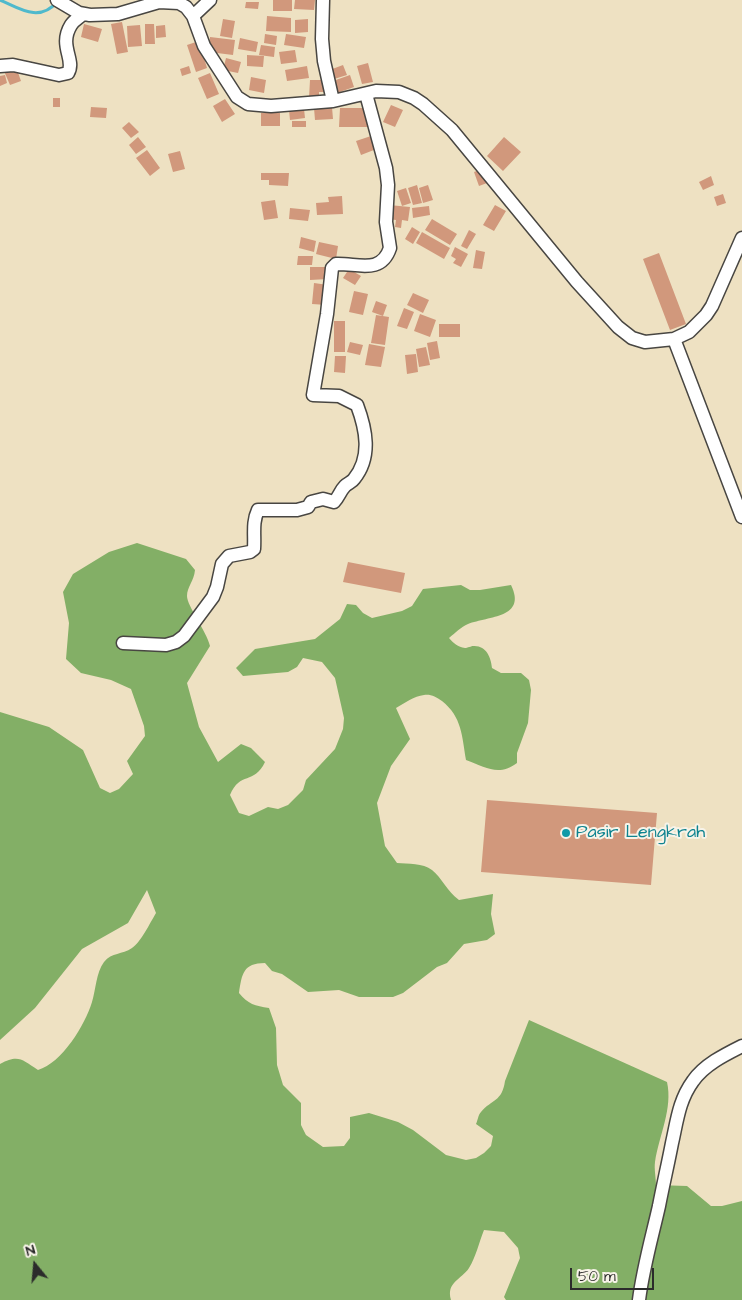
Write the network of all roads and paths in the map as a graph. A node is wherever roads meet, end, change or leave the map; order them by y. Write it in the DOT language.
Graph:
graph roads {
  1 [pos="57,0"];
  2 [pos="210,0"];
  3 [pos="323,0"];
  4 [pos="83,14"];
  5 [pos="193,16"];
  6 [pos="0,66"];
  7 [pos="366,94"];
  8 [pos="333,101"];
  9 [pos="742,238"];
  10 [pos="674,338"];
  11 [pos="742,517"];
  12 [pos="122,643"];
  13 [pos="742,1046"];
  14 [pos="639,1300"];
  1 -- 4 [label="street"];
  2 -- 5 [label="street"];
  3 -- 8 [label="street"];
  4 -- 5 [label="street"];
  4 -- 6 [label="street"];
  5 -- 8 [label="street"];
  7 -- 8 [label="street"];
  7 -- 10 [label="street"];
  7 -- 12 [label="street"];
  9 -- 10 [label="street"];
  10 -- 11 [label="street"];
  13 -- 14 [label="street"];
}
